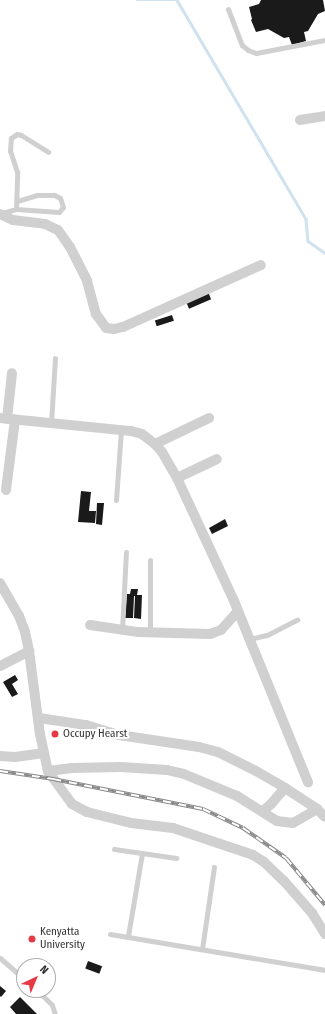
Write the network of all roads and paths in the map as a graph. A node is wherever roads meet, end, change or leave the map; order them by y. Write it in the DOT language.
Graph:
graph roads {
  1 [pos="228,9"];
  2 [pos="325,40"];
  3 [pos="325,116"];
  4 [pos="300,120"];
  5 [pos="48,152"];
  6 [pos="17,202"];
  7 [pos="16,209"];
  8 [pos="0,214"];
  9 [pos="261,265"];
  10 [pos="56,358"];
  11 [pos="12,373"];
  12 [pos="209,418"];
  13 [pos="7,419"];
  14 [pos="51,423"];
  15 [pos="121,430"];
  16 [pos="155,444"];
  17 [pos="217,458"];
  18 [pos="177,478"];
  19 [pos="6,490"];
  20 [pos="116,500"];
  21 [pos="126,552"];
  22 [pos="150,560"];
  23 [pos="0,583"];
  24 [pos="238,611"];
  25 [pos="296,620"];
  26 [pos="90,625"];
  27 [pos="122,630"];
  28 [pos="150,632"];
  29 [pos="249,639"];
  30 [pos="30,651"];
  31 [pos="0,666"];
  32 [pos="39,718"];
  33 [pos="44,753"];
  34 [pos="0,756"];
  35 [pos="48,771"];
  36 [pos="308,782"];
  37 [pos="285,788"];
  38 [pos="317,809"];
  39 [pos="263,811"];
  40 [pos="325,817"];
  41 [pos="114,848"];
  42 [pos="142,853"];
  43 [pos="176,858"];
  44 [pos="214,867"];
  45 [pos="110,934"];
  46 [pos="325,934"];
  47 [pos="128,936"];
  48 [pos="202,949"];
  49 [pos="0,958"];
  50 [pos="325,970"];
  51 [pos="16,972"];
  52 [pos="45,998"];
  53 [pos="55,1014"];
  1 -- 2 [label="lane"];
  3 -- 4 [label="street"];
  5 -- 6 [label="lane"];
  6 -- 7 [label="lane"];
  6 -- 7 [label="lane"];
  7 -- 8 [label="lane"];
  8 -- 9 [label="street"];
  10 -- 14 [label="lane"];
  11 -- 13 [label="street"];
  12 -- 16 [label="street"];
  13 -- 14 [label="street"];
  13 -- 19 [label="street"];
  14 -- 15 [label="street"];
  15 -- 16 [label="street"];
  15 -- 20 [label="lane"];
  16 -- 18 [label="street"];
  17 -- 18 [label="street"];
  18 -- 24 [label="street"];
  21 -- 27 [label="lane"];
  22 -- 28 [label="lane"];
  23 -- 30 [label="street"];
  24 -- 28 [label="street"];
  24 -- 29 [label="street"];
  25 -- 29 [label="lane"];
  26 -- 27 [label="street"];
  27 -- 28 [label="street"];
  29 -- 36 [label="street"];
  30 -- 31 [label="street"];
  30 -- 32 [label="street"];
  32 -- 33 [label="street"];
  32 -- 37 [label="street"];
  33 -- 34 [label="street"];
  33 -- 35 [label="street"];
  35 -- 39 [label="street"];
  35 -- 46 [label="street"];
  37 -- 38 [label="street"];
  37 -- 39 [label="street"];
  38 -- 39 [label="street"];
  38 -- 40 [label="street"];
  41 -- 42 [label="lane"];
  42 -- 43 [label="lane"];
  42 -- 47 [label="lane"];
  44 -- 48 [label="lane"];
  45 -- 47 [label="lane"];
  47 -- 48 [label="lane"];
  48 -- 50 [label="lane"];
  49 -- 51 [label="lane"];
  52 -- 53 [label="lane"];
}
